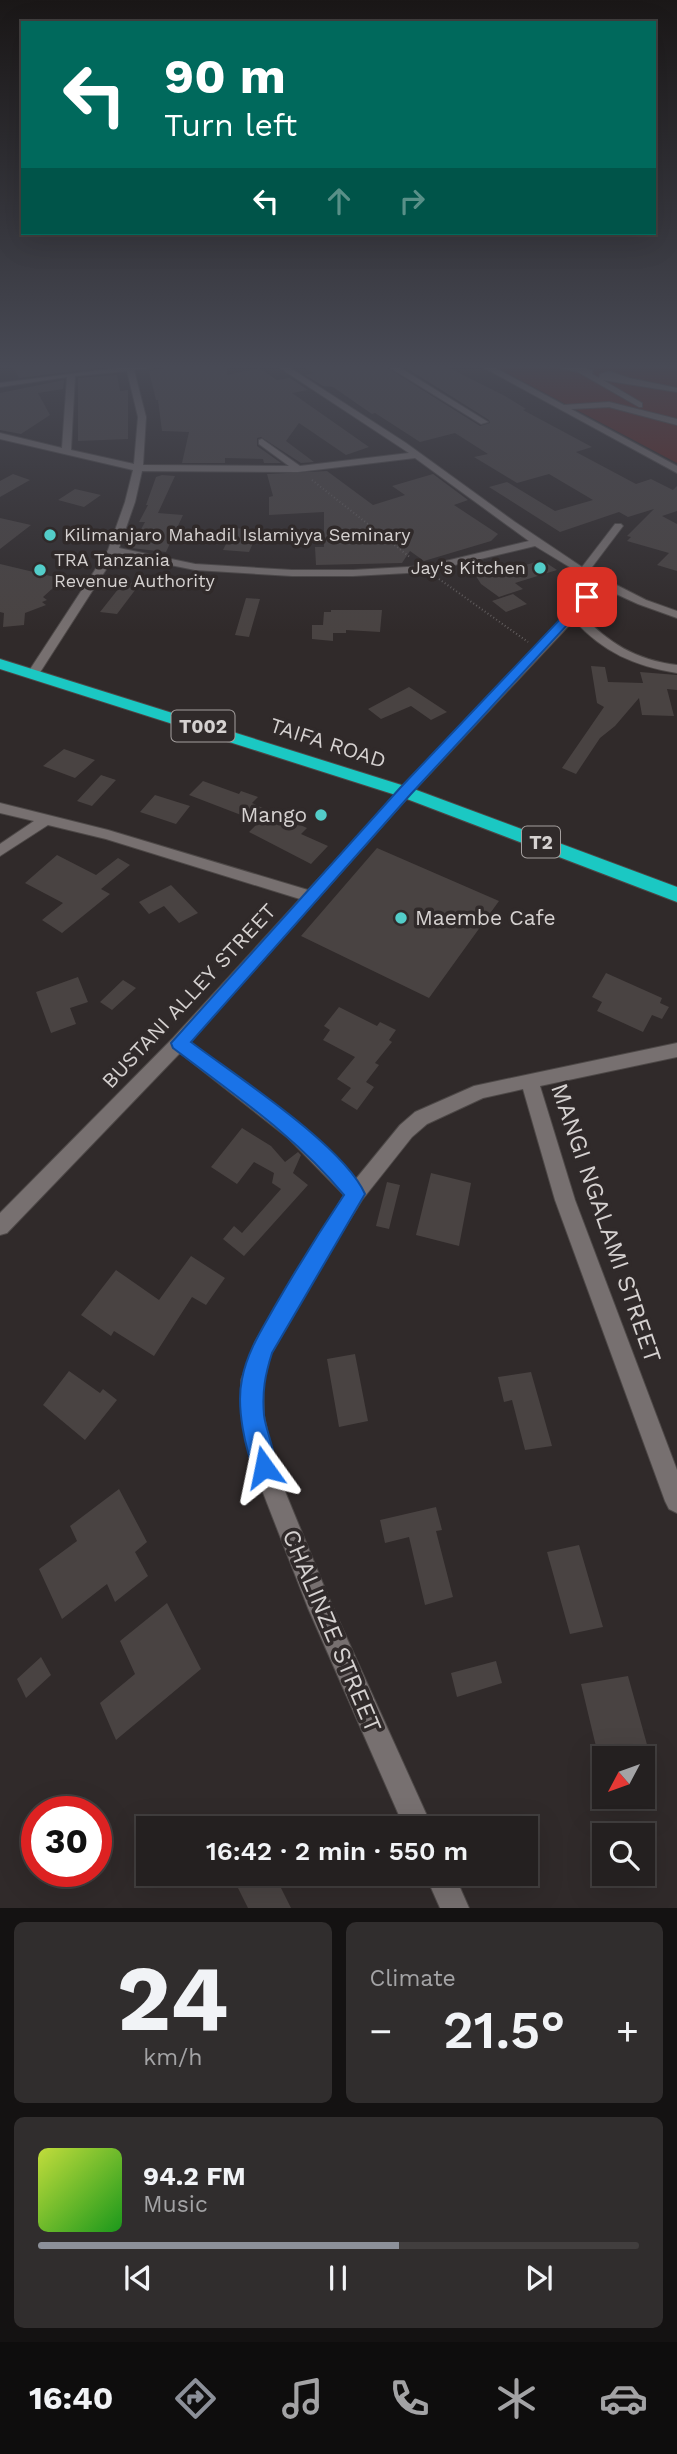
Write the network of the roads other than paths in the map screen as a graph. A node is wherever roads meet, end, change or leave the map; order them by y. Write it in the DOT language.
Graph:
graph roads {
  1 [pos="71,453"];
  2 [pos="139,453"];
  3 [pos="277,453"];
  4 [pos="646,453"];
  5 [pos="416,454"];
  6 [pos="138,468"];
  7 [pos="298,469"];
  8 [pos="677,470"];
  9 [pos="618,526"];
  10 [pos="539,542"];
  11 [pos="113,550"];
  12 [pos="583,572"];
  13 [pos="602,583"];
  14 [pos="573,612"];
  15 [pos="677,615"];
  16 [pos="0,664"];
  17 [pos="677,668"];
  18 [pos="33,674"];
  19 [pos="405,792"];
  20 [pos="0,808"];
  21 [pos="44,821"];
  22 [pos="0,851"];
  23 [pos="677,895"];
  24 [pos="312,897"];
  25 [pos="179,1043"];
  26 [pos="677,1050"];
  27 [pos="529,1080"];
  28 [pos="355,1194"];
  29 [pos="0,1226"];
  30 [pos="677,1501"];
  31 [pos="413,1816"];
  32 [pos="445,1886"];
  33 [pos="455,1908"];
  1 -- 6 [label="street"];
  2 -- 6 [label="street"];
  3 -- 7 [label="street"];
  4 -- 8 [label="street"];
  5 -- 7 [label="street"];
  5 -- 10 [label="street"];
  6 -- 7 [label="street"];
  6 -- 11 [label="street"];
  9 -- 12 [label="street"];
  10 -- 11 [label="street"];
  10 -- 12 [label="street"];
  11 -- 18 [label="street"];
  12 -- 13 [label="street"];
  13 -- 14 [label="street, BUSTANI ALLEY STREET"];
  13 -- 15 [label="street"];
  14 -- 17 [label="street"];
  14 -- 19 [label="street, BUSTANI ALLEY STREET"];
  16 -- 18 [label="highway, TAIFA ROAD / T002"];
  18 -- 19 [label="highway, TAIFA ROAD / T002"];
  19 -- 23 [label="highway, TAIFA ROAD / T2"];
  19 -- 24 [label="street, BUSTANI ALLEY STREET"];
  20 -- 21 [label="street"];
  21 -- 22 [label="street"];
  21 -- 24 [label="street"];
  24 -- 25 [label="street, BUSTANI ALLEY STREET"];
  25 -- 28 [label="street"];
  25 -- 29 [label="street, BUSTANI ALLEY STREET"];
  26 -- 27 [label="street, CHALINZE STREET"];
  27 -- 28 [label="street, CHALINZE STREET"];
  27 -- 30 [label="street, MANGI NGALAMI STREET"];
  28 -- 31 [label="street, CHALINZE STREET"];
  32 -- 33 [label="street"];
}
